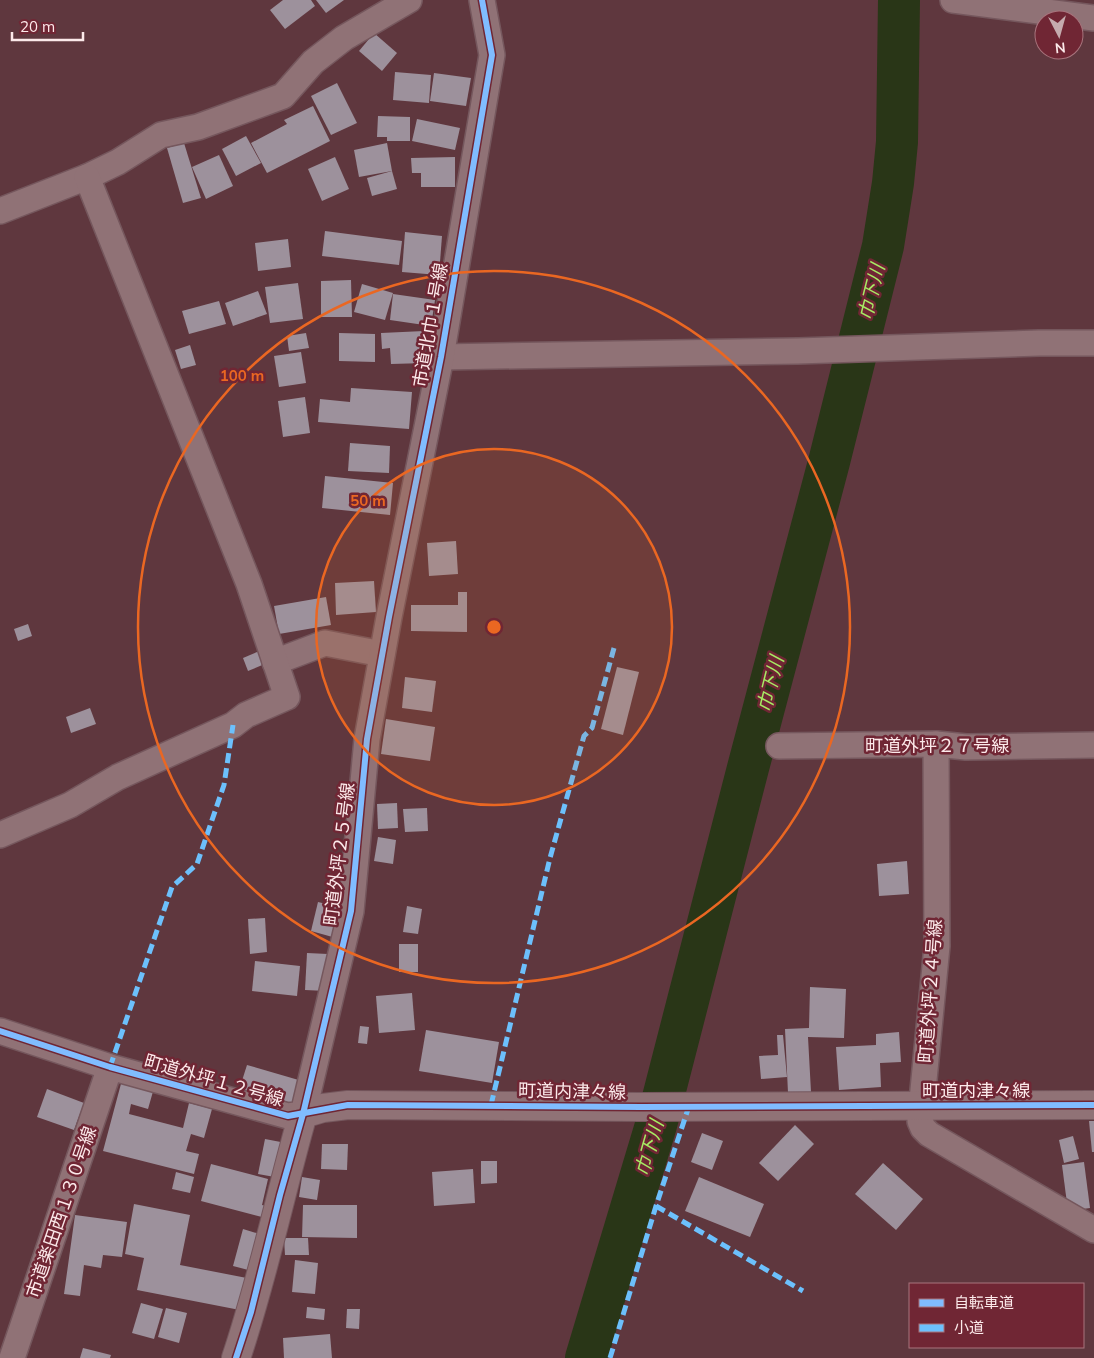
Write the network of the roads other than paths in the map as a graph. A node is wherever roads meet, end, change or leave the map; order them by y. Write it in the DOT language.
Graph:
graph roads {
  1 [pos="408,0"];
  2 [pos="482,0"];
  3 [pos="953,0"];
  4 [pos="1094,18"];
  5 [pos="87,177"];
  6 [pos="0,211"];
  7 [pos="1094,343"];
  8 [pos="441,357"];
  9 [pos="382,654"];
  10 [pos="275,662"];
  11 [pos="936,744"];
  12 [pos="1094,745"];
  13 [pos="779,746"];
  14 [pos="0,835"];
  15 [pos="0,1031"];
  16 [pos="114,1068"];
  17 [pos="920,1105"];
  18 [pos="1094,1105"];
  19 [pos="303,1114"];
  20 [pos="1094,1230"];
  21 [pos="12,1358"];
  22 [pos="236,1358"];
  1 -- 5 [label="street"];
  2 -- 8 [label="street, 市道北巾１号線"];
  3 -- 4 [label="street"];
  5 -- 6 [label="street"];
  5 -- 10 [label="street"];
  7 -- 8 [label="street"];
  8 -- 9 [label="street, 市道北巾１号線"];
  9 -- 10 [label="street"];
  9 -- 19 [label="street, 町道外坪２５号線"];
  10 -- 14 [label="street"];
  11 -- 12 [label="street, 町道外坪２７号線"];
  11 -- 13 [label="street, 町道外坪２７号線"];
  11 -- 17 [label="street, 町道外坪２４号線"];
  15 -- 16 [label="street, 町道外坪１２号線"];
  16 -- 19 [label="street, 町道外坪１２号線"];
  16 -- 21 [label="street, 市道楽田西１３０号線"];
  17 -- 18 [label="street, 町道内津々線"];
  17 -- 19 [label="street, 町道内津々線"];
  17 -- 20 [label="street, 町道外坪２４号線"];
  19 -- 22 [label="street"];
}
